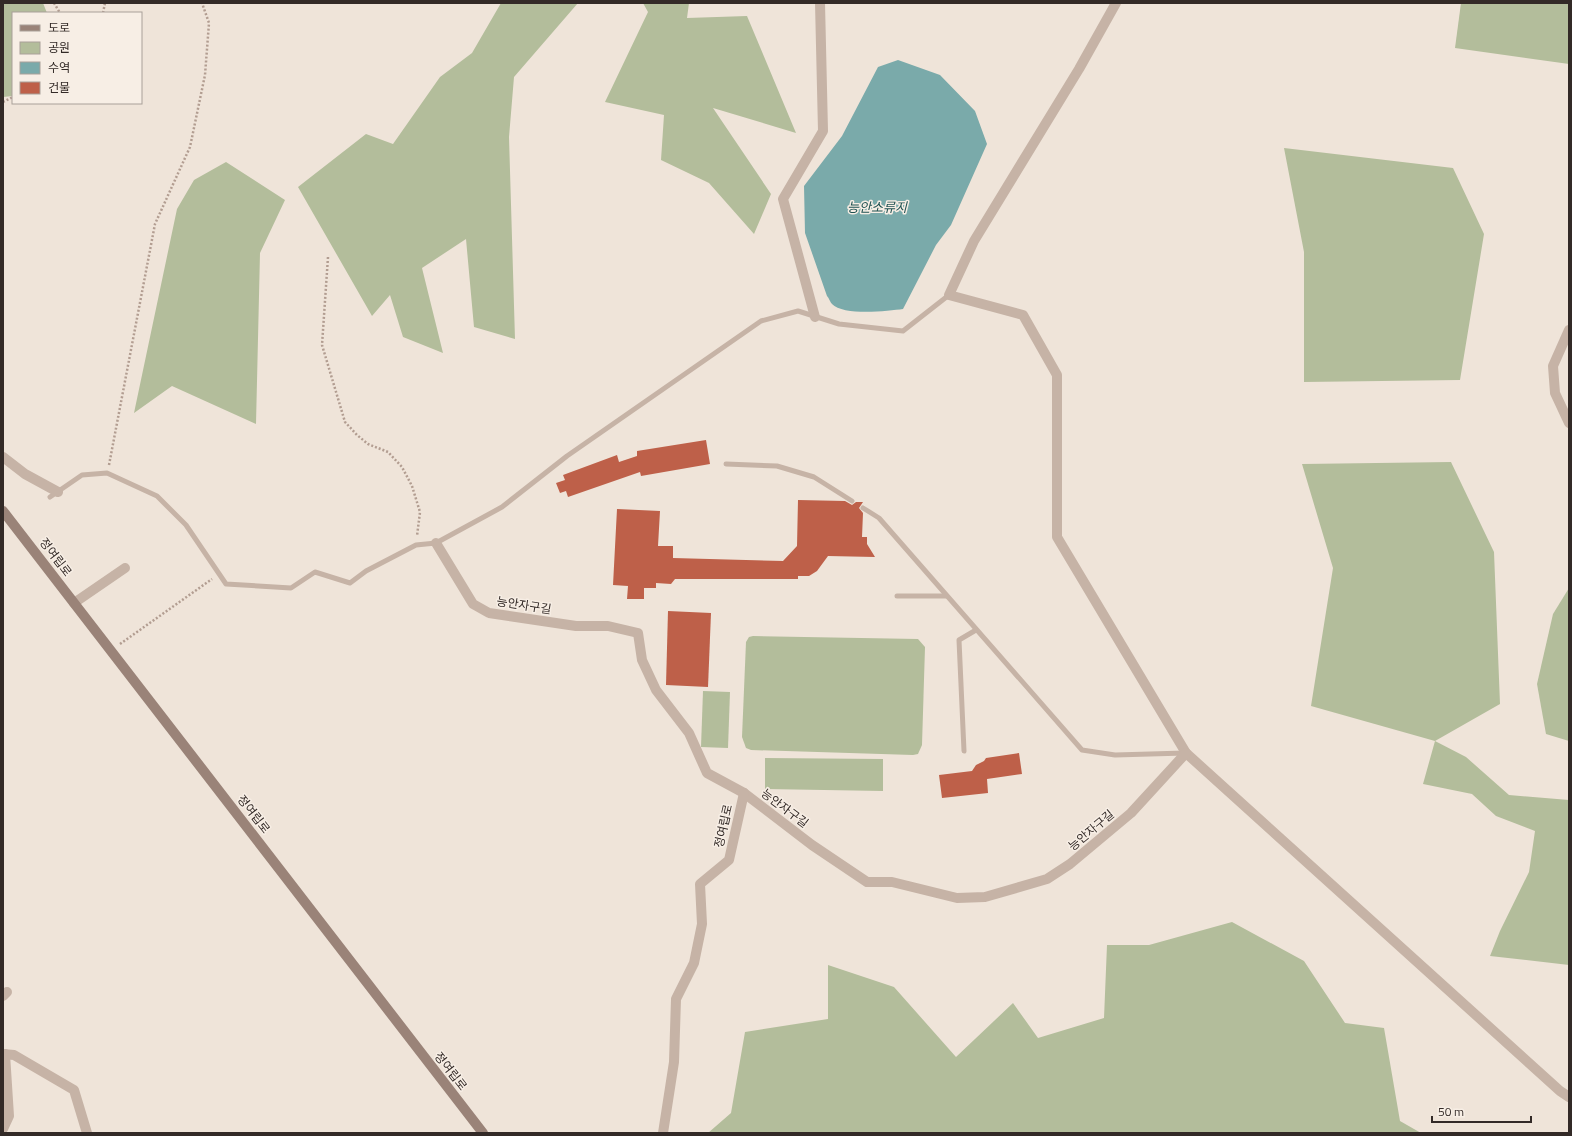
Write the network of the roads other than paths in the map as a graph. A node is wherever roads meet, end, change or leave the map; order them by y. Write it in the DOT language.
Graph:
graph roads {
  1 [pos="820,3"];
  2 [pos="1116,3"];
  3 [pos="949,296"];
  4 [pos="816,317"];
  5 [pos="1569,330"];
  6 [pos="1569,423"];
  7 [pos="3,458"];
  8 [pos="726,464"];
  9 [pos="54,494"];
  10 [pos="852,501"];
  11 [pos="863,508"];
  12 [pos="3,511"];
  13 [pos="436,543"];
  14 [pos="125,568"];
  15 [pos="897,596"];
  16 [pos="946,596"];
  17 [pos="74,603"];
  18 [pos="976,630"];
  19 [pos="964,751"];
  20 [pos="1186,753"];
  21 [pos="744,793"];
  22 [pos="4,1054"];
  23 [pos="1569,1097"];
  24 [pos="3,1129"];
  25 [pos="87,1133"];
  26 [pos="483,1133"];
  27 [pos="663,1133"];
  1 -- 4 [label="street"];
  2 -- 3 [label="street"];
  3 -- 4 [label="lane"];
  3 -- 20 [label="street"];
  4 -- 13 [label="lane"];
  5 -- 6 [label="street"];
  7 -- 9 [label="street"];
  8 -- 10 [label="lane"];
  9 -- 13 [label="lane"];
  11 -- 16 [label="lane"];
  12 -- 17 [label="street, 정여립로"];
  13 -- 21 [label="street, 능안자구길"];
  14 -- 17 [label="street"];
  15 -- 16 [label="lane"];
  16 -- 18 [label="lane"];
  17 -- 26 [label="street, 정여립로"];
  18 -- 19 [label="lane"];
  18 -- 20 [label="lane"];
  20 -- 21 [label="street, 능안자구길"];
  20 -- 23 [label="street"];
  21 -- 27 [label="street, 정여립로"];
  22 -- 24 [label="street"];
  22 -- 25 [label="street"];
}
